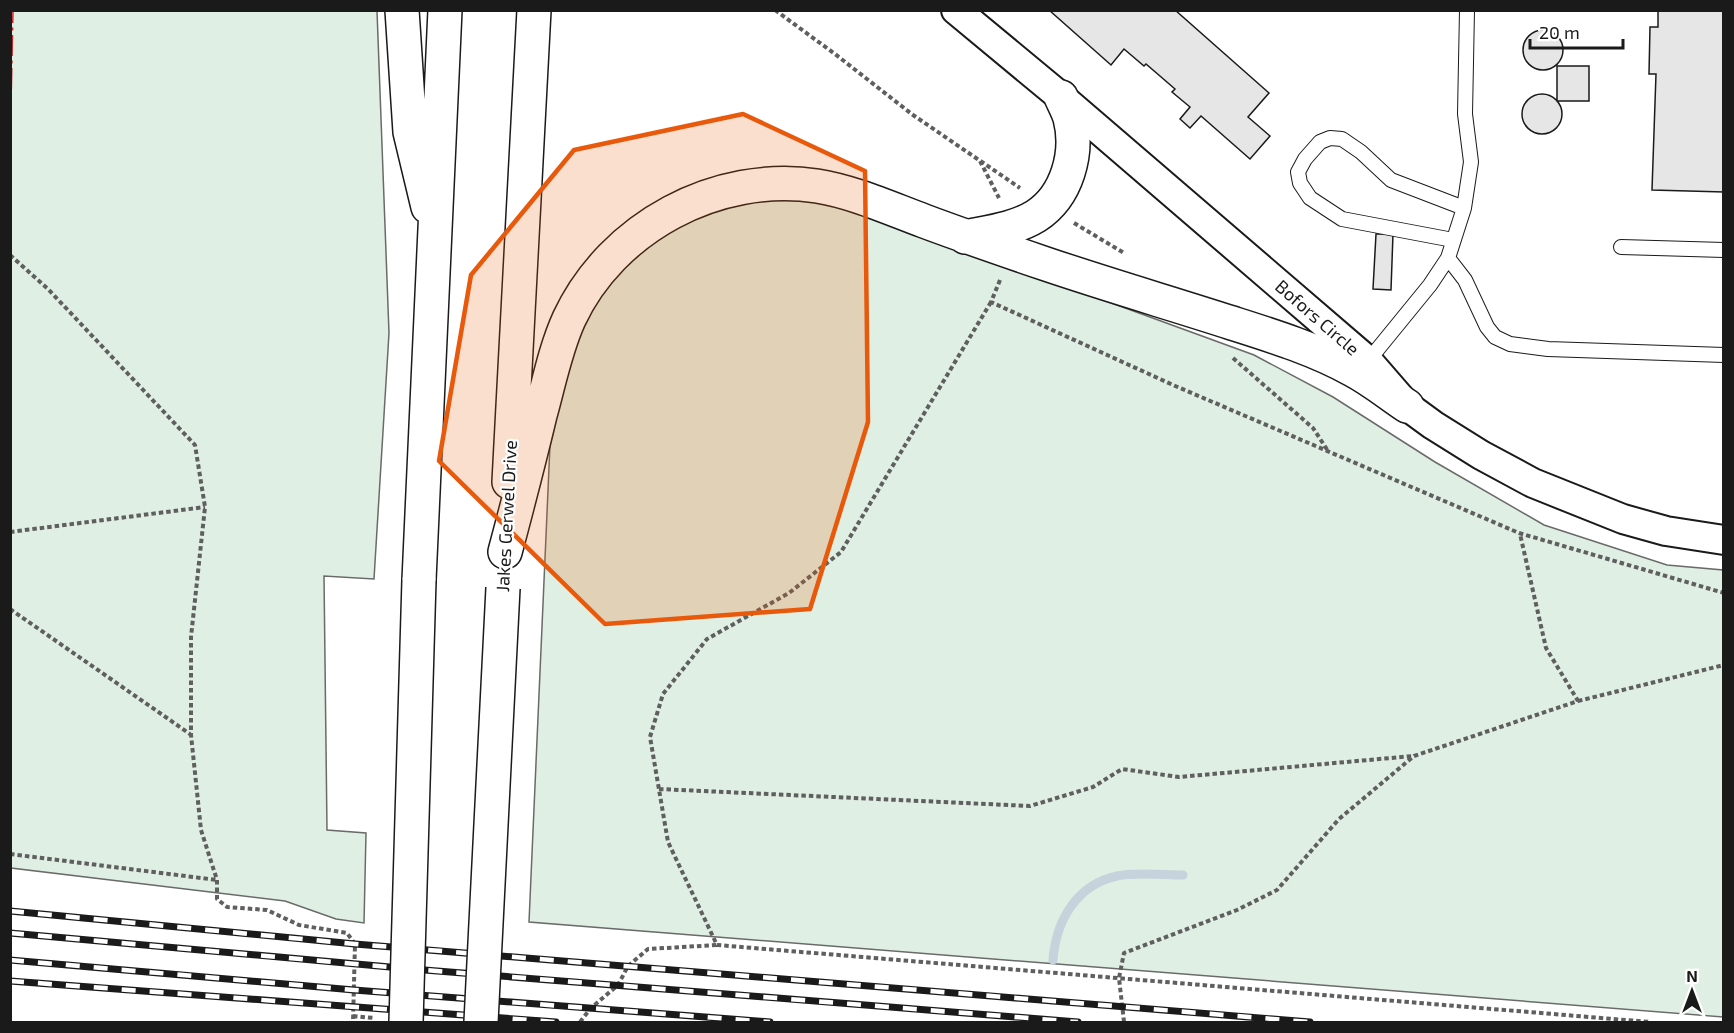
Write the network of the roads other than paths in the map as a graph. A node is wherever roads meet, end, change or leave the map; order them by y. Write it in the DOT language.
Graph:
graph roads {
  1 [pos="402,10"];
  2 [pos="445,10"];
  3 [pos="534,10"];
  4 [pos="956,10"];
  5 [pos="1467,10"];
  6 [pos="1061,97"];
  7 [pos="1464,207"];
  8 [pos="436,235"];
  9 [pos="1013,239"];
  10 [pos="1454,240"];
  11 [pos="1621,247"];
  12 [pos="1724,250"];
  13 [pos="1448,258"];
  14 [pos="1724,355"];
  15 [pos="1368,361"];
  16 [pos="1407,406"];
  17 [pos="1724,540"];
  18 [pos="505,552"];
  19 [pos="406,1023"];
  20 [pos="481,1023"];
  1 -- 8 [label="highway"];
  2 -- 8 [label="highway"];
  3 -- 18 [label="highway, Jakes Gerwel Drive"];
  4 -- 6 [label="street, Bofors Circle"];
  5 -- 7 [label="lane"];
  6 -- 9 [label="highway"];
  6 -- 15 [label="street, Bofors Circle"];
  7 -- 10 [label="lane"];
  7 -- 10 [label="lane"];
  8 -- 19 [label="highway, bridge"];
  9 -- 16 [label="highway"];
  9 -- 18 [label="highway"];
  10 -- 13 [label="lane"];
  11 -- 12 [label="lane"];
  13 -- 14 [label="lane"];
  13 -- 15 [label="lane"];
  15 -- 16 [label="street, Bofors Circle"];
  16 -- 17 [label="street, Bofors Circle"];
  18 -- 20 [label="highway, Jakes Gerwel Drive, bridge"];
}
